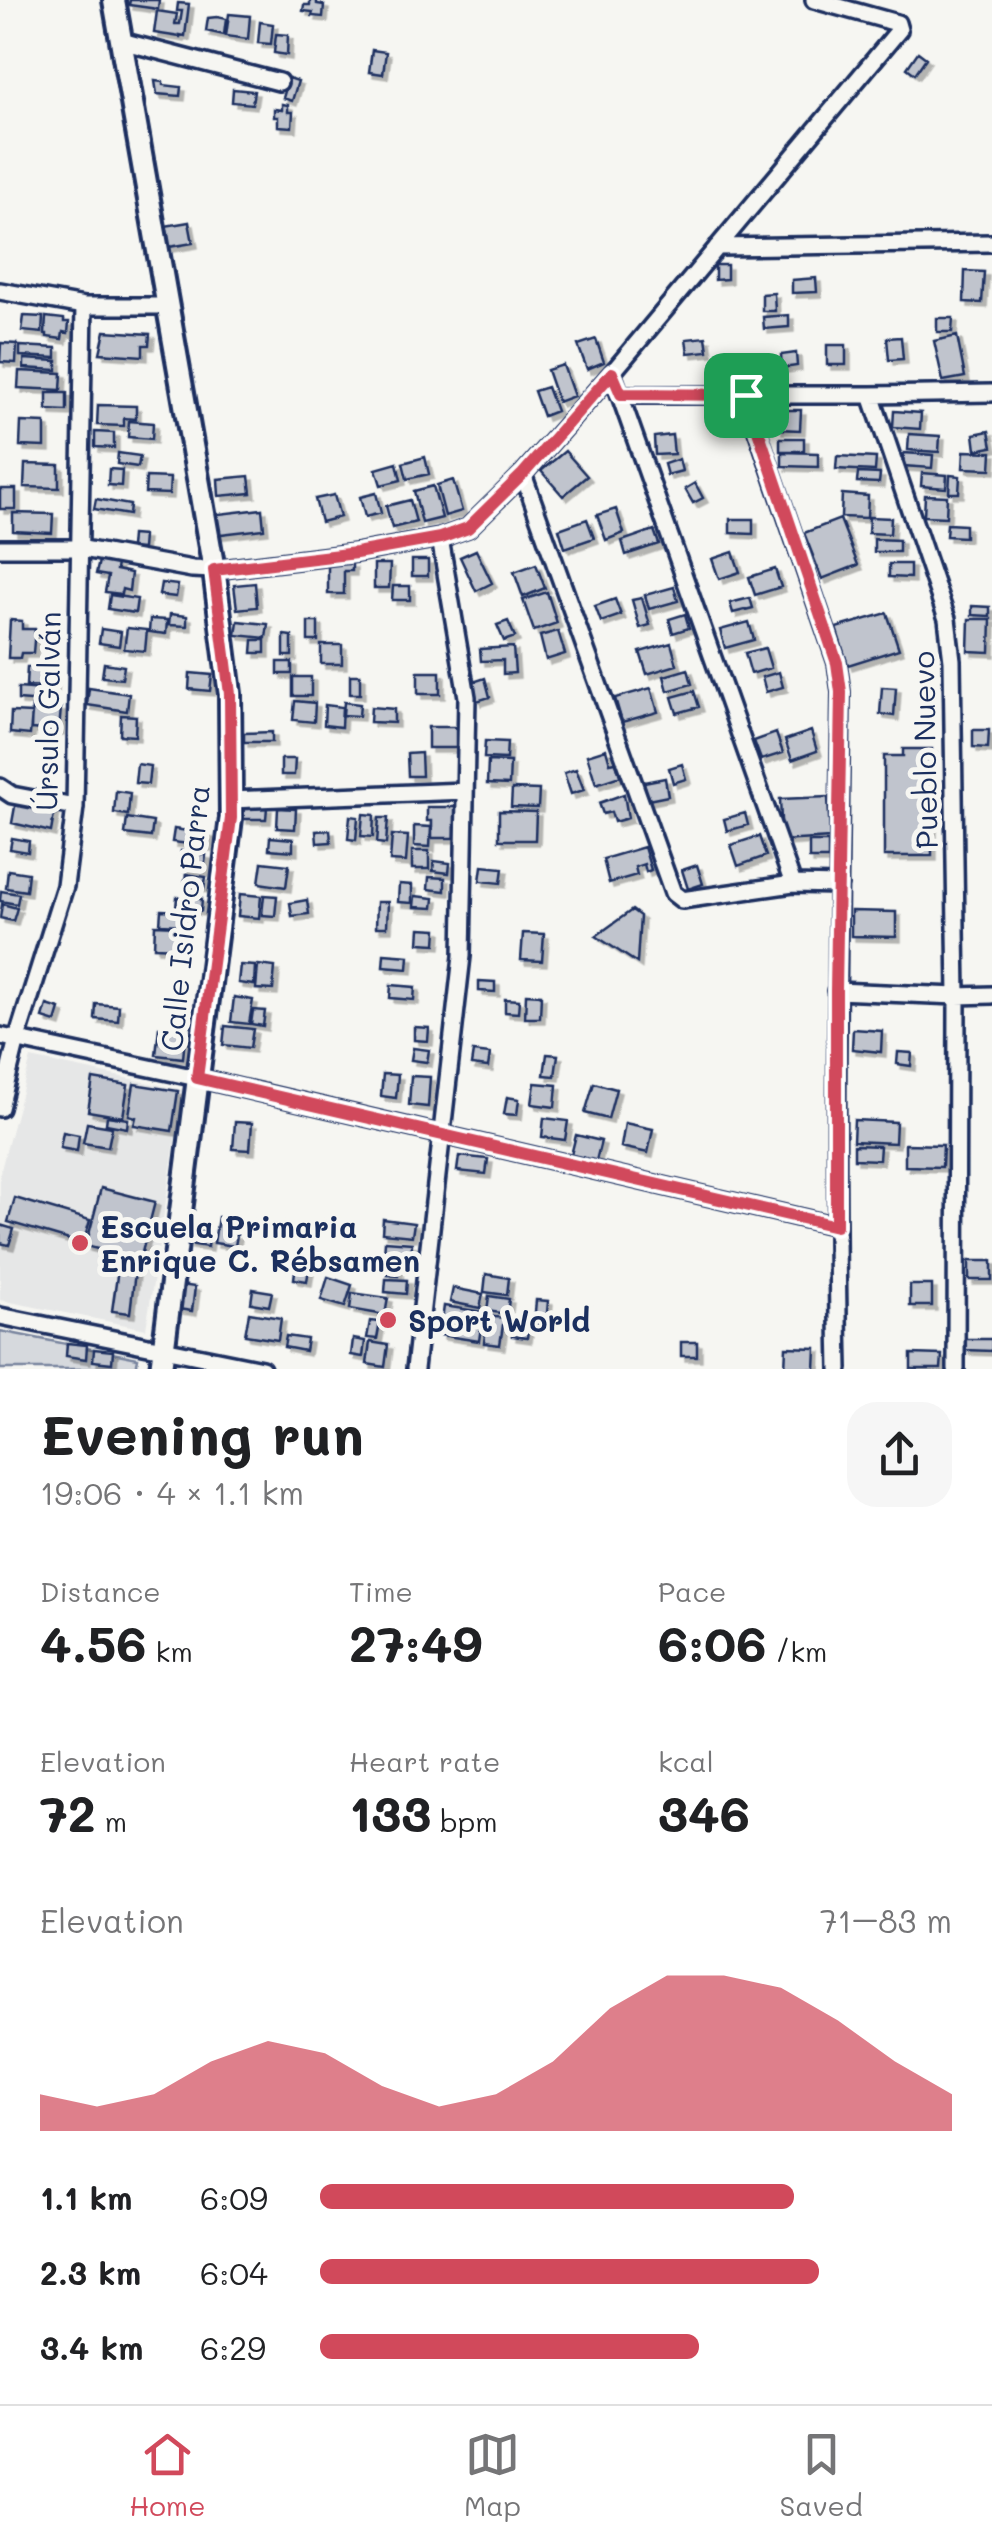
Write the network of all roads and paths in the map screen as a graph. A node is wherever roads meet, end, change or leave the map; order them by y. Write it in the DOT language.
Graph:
graph roads {
  1 [pos="114,0"];
  2 [pos="814,0"];
  3 [pos="121,41"];
  4 [pos="279,82"];
  5 [pos="992,244"];
  6 [pos="717,248"];
  7 [pos="0,291"];
  8 [pos="84,306"];
  9 [pos="167,306"];
  10 [pos="612,373"];
  11 [pos="992,393"];
  12 [pos="621,394"];
  13 [pos="746,395"];
  14 [pos="871,396"];
  15 [pos="523,474"];
  16 [pos="440,538"];
  17 [pos="0,548"];
  18 [pos="78,548"];
  19 [pos="214,570"];
  20 [pos="0,787"];
  21 [pos="465,791"];
  22 [pos="230,800"];
  23 [pos="74,807"];
  24 [pos="793,884"];
  25 [pos="838,884"];
  26 [pos="836,991"];
  27 [pos="992,995"];
  28 [pos="956,996"];
  29 [pos="0,1036"];
  30 [pos="17,1039"];
  31 [pos="197,1078"];
  32 [pos="0,1108"];
  33 [pos="440,1136"];
  34 [pos="836,1226"];
  35 [pos="0,1316"];
  36 [pos="162,1359"];
  37 [pos="262,1369"];
  38 [pos="415,1369"];
  39 [pos="839,1369"];
  40 [pos="956,1369"];
  1 -- 3 [label="street, Calle Isidro Parra"];
  2 -- 6 [label="street"];
  3 -- 4 [label="street"];
  3 -- 9 [label="street, Calle Isidro Parra"];
  5 -- 6 [label="street"];
  6 -- 10 [label="street"];
  7 -- 8 [label="street"];
  8 -- 9 [label="street"];
  8 -- 18 [label="street, Úrsulo Galván"];
  9 -- 19 [label="street, Calle Isidro Parra"];
  10 -- 12 [label="street"];
  10 -- 15 [label="street"];
  11 -- 14 [label="street"];
  12 -- 13 [label="street"];
  12 -- 24 [label="street"];
  13 -- 14 [label="street"];
  13 -- 25 [label="street"];
  14 -- 28 [label="street, Pueblo Nuevo"];
  15 -- 16 [label="street"];
  15 -- 24 [label="street"];
  16 -- 19 [label="street"];
  16 -- 21 [label="street"];
  17 -- 18 [label="street"];
  18 -- 19 [label="street"];
  18 -- 23 [label="street, Úrsulo Galván"];
  19 -- 22 [label="street, Calle Isidro Parra"];
  20 -- 23 [label="street"];
  21 -- 22 [label="street"];
  21 -- 33 [label="street"];
  22 -- 31 [label="street, Calle Isidro Parra"];
  23 -- 30 [label="street, Úrsulo Galván"];
  24 -- 25 [label="street"];
  25 -- 26 [label="street"];
  26 -- 28 [label="street"];
  26 -- 34 [label="street"];
  27 -- 28 [label="street"];
  28 -- 40 [label="street, Pueblo Nuevo"];
  29 -- 30 [label="street"];
  30 -- 31 [label="street"];
  30 -- 32 [label="street, Úrsulo Galván"];
  31 -- 33 [label="street"];
  31 -- 36 [label="street, Calle Isidro Parra"];
  33 -- 34 [label="street"];
  33 -- 38 [label="street"];
  34 -- 39 [label="street"];
  35 -- 36 [label="street"];
  36 -- 37 [label="street"];
}
